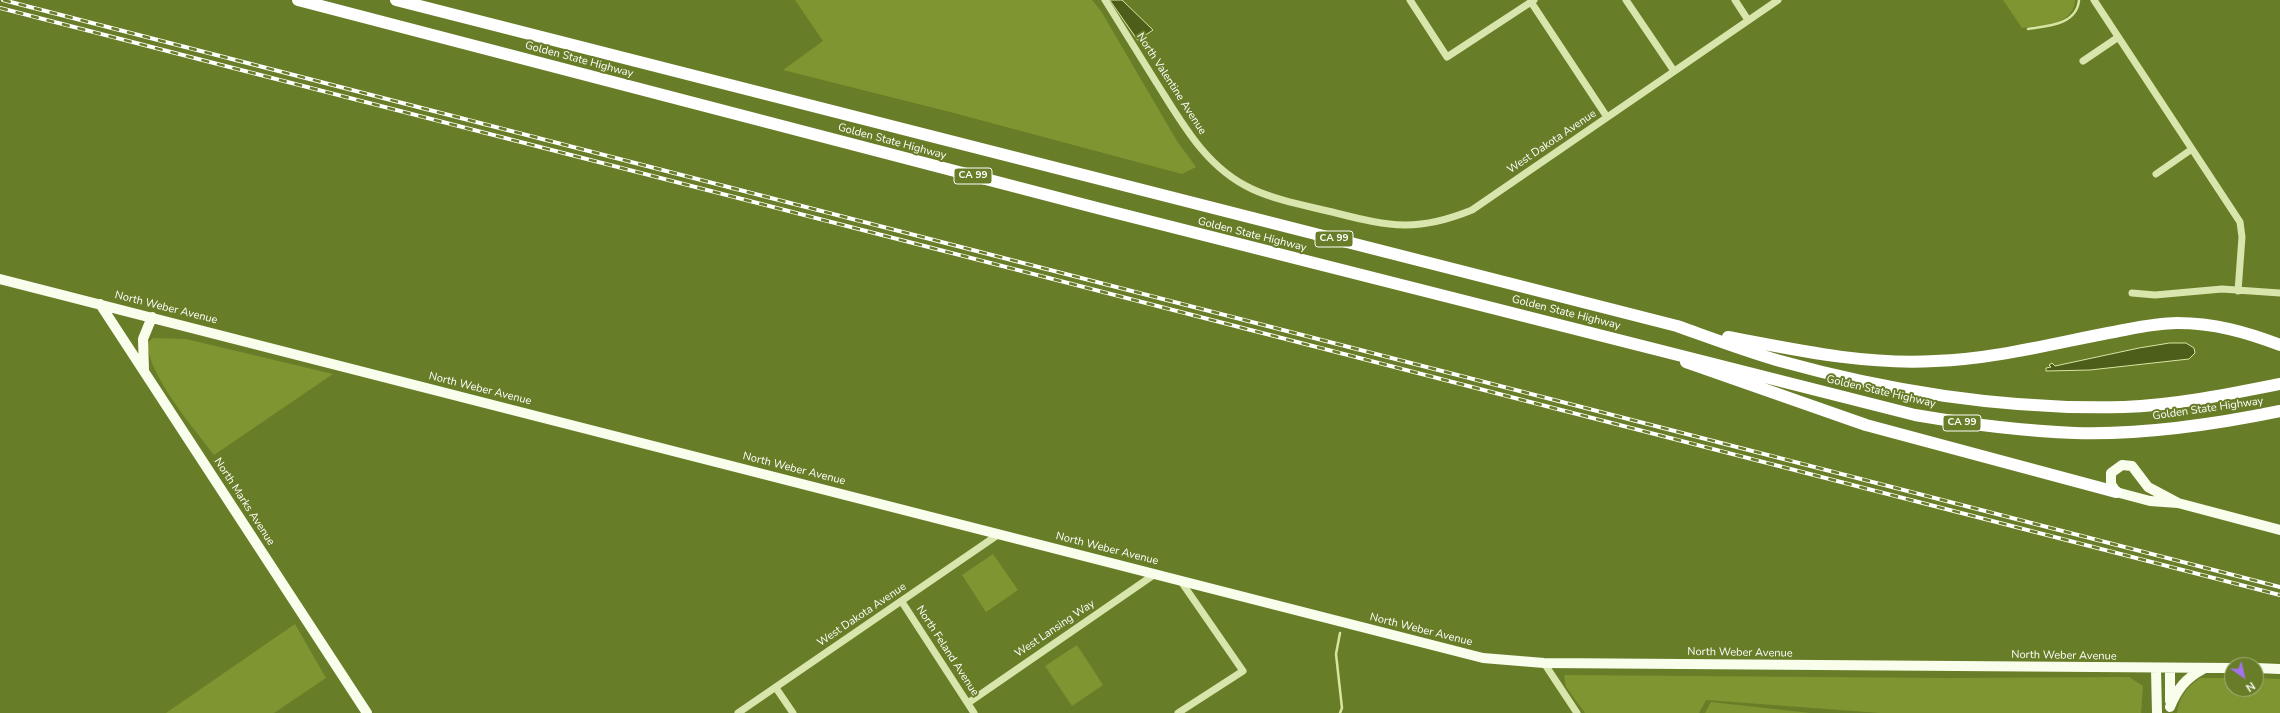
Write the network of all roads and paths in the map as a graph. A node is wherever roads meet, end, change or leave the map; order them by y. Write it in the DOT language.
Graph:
graph roads {
  1 [pos="298,0"];
  2 [pos="396,0"];
  3 [pos="1105,0"];
  4 [pos="1410,0"];
  5 [pos="1626,0"];
  6 [pos="1735,0"];
  7 [pos="1778,0"];
  8 [pos="2094,0"];
  9 [pos="1533,1"];
  10 [pos="1748,20"];
  11 [pos="2117,38"];
  12 [pos="2083,61"];
  13 [pos="1674,71"];
  14 [pos="1607,117"];
  15 [pos="2192,150"];
  16 [pos="2156,174"];
  17 [pos="1315,208"];
  18 [pos="0,279"];
  19 [pos="2238,291"];
  20 [pos="2132,293"];
  21 [pos="2280,293"];
  22 [pos="100,304"];
  23 [pos="152,317"];
  24 [pos="1677,326"];
  25 [pos="2280,345"];
  26 [pos="1650,347"];
  27 [pos="144,370"];
  28 [pos="2280,384"];
  29 [pos="2280,411"];
  30 [pos="2116,492"];
  31 [pos="2178,503"];
  32 [pos="2280,530"];
  33 [pos="999,534"];
  34 [pos="1155,574"];
  35 [pos="1180,580"];
  36 [pos="902,602"];
  37 [pos="1544,663"];
  38 [pos="2204,668"];
  39 [pos="2224,668"];
  40 [pos="2264,668"];
  41 [pos="2156,669"];
  42 [pos="2170,669"];
  43 [pos="2280,669"];
  44 [pos="776,688"];
  45 [pos="968,703"];
  46 [pos="2170,710"];
  47 [pos="367,713"];
  48 [pos="738,713"];
  49 [pos="793,713"];
  50 [pos="974,713"];
  51 [pos="1178,713"];
  52 [pos="1577,713"];
  53 [pos="2158,713"];
  1 -- 26 [label="highway, Golden State Highway / CA 99"];
  2 -- 24 [label="highway, Golden State Highway / CA 99"];
  3 -- 17 [label="street, North Valentine Avenue"];
  4 -- 9 [label="street"];
  5 -- 13 [label="street"];
  6 -- 10 [label="street"];
  7 -- 10 [label="street, West Dakota Avenue"];
  8 -- 11 [label="street"];
  9 -- 14 [label="street"];
  10 -- 13 [label="street, West Dakota Avenue"];
  11 -- 12 [label="street"];
  11 -- 15 [label="street"];
  13 -- 14 [label="street, West Dakota Avenue"];
  14 -- 17 [label="street, West Dakota Avenue"];
  15 -- 16 [label="street"];
  15 -- 19 [label="street"];
  18 -- 22 [label="main road, North Weber Avenue"];
  19 -- 20 [label="street"];
  19 -- 21 [label="street"];
  22 -- 23 [label="main road, North Weber Avenue"];
  22 -- 27 [label="main road, North Marks Avenue"];
  23 -- 27 [label="main road"];
  23 -- 33 [label="main road, North Weber Avenue"];
  24 -- 25 [label="highway"];
  24 -- 28 [label="highway, Golden State Highway / CA 99"];
  26 -- 29 [label="highway, Golden State Highway / CA 99"];
  26 -- 30 [label="highway"];
  27 -- 47 [label="main road, North Marks Avenue"];
  30 -- 31 [label="main road"];
  30 -- 31 [label="main road"];
  31 -- 32 [label="main road"];
  33 -- 34 [label="main road, North Weber Avenue"];
  33 -- 36 [label="street, West Dakota Avenue"];
  34 -- 35 [label="main road, North Weber Avenue"];
  34 -- 45 [label="street, West Lansing Way"];
  35 -- 37 [label="main road, North Weber Avenue"];
  35 -- 51 [label="street"];
  36 -- 44 [label="street, West Dakota Avenue"];
  36 -- 45 [label="street, North Feland Avenue"];
  37 -- 41 [label="main road, North Weber Avenue"];
  37 -- 52 [label="street"];
  38 -- 39 [label="main road, North Weber Avenue"];
  38 -- 42 [label="main road, North Weber Avenue"];
  38 -- 46 [label="main road"];
  40 -- 43 [label="main road"];
  41 -- 42 [label="main road, North Weber Avenue"];
  41 -- 53 [label="main road"];
  42 -- 46 [label="main road"];
  44 -- 48 [label="street, West Dakota Avenue"];
  44 -- 49 [label="street"];
  45 -- 50 [label="street, North Feland Avenue"];
}
